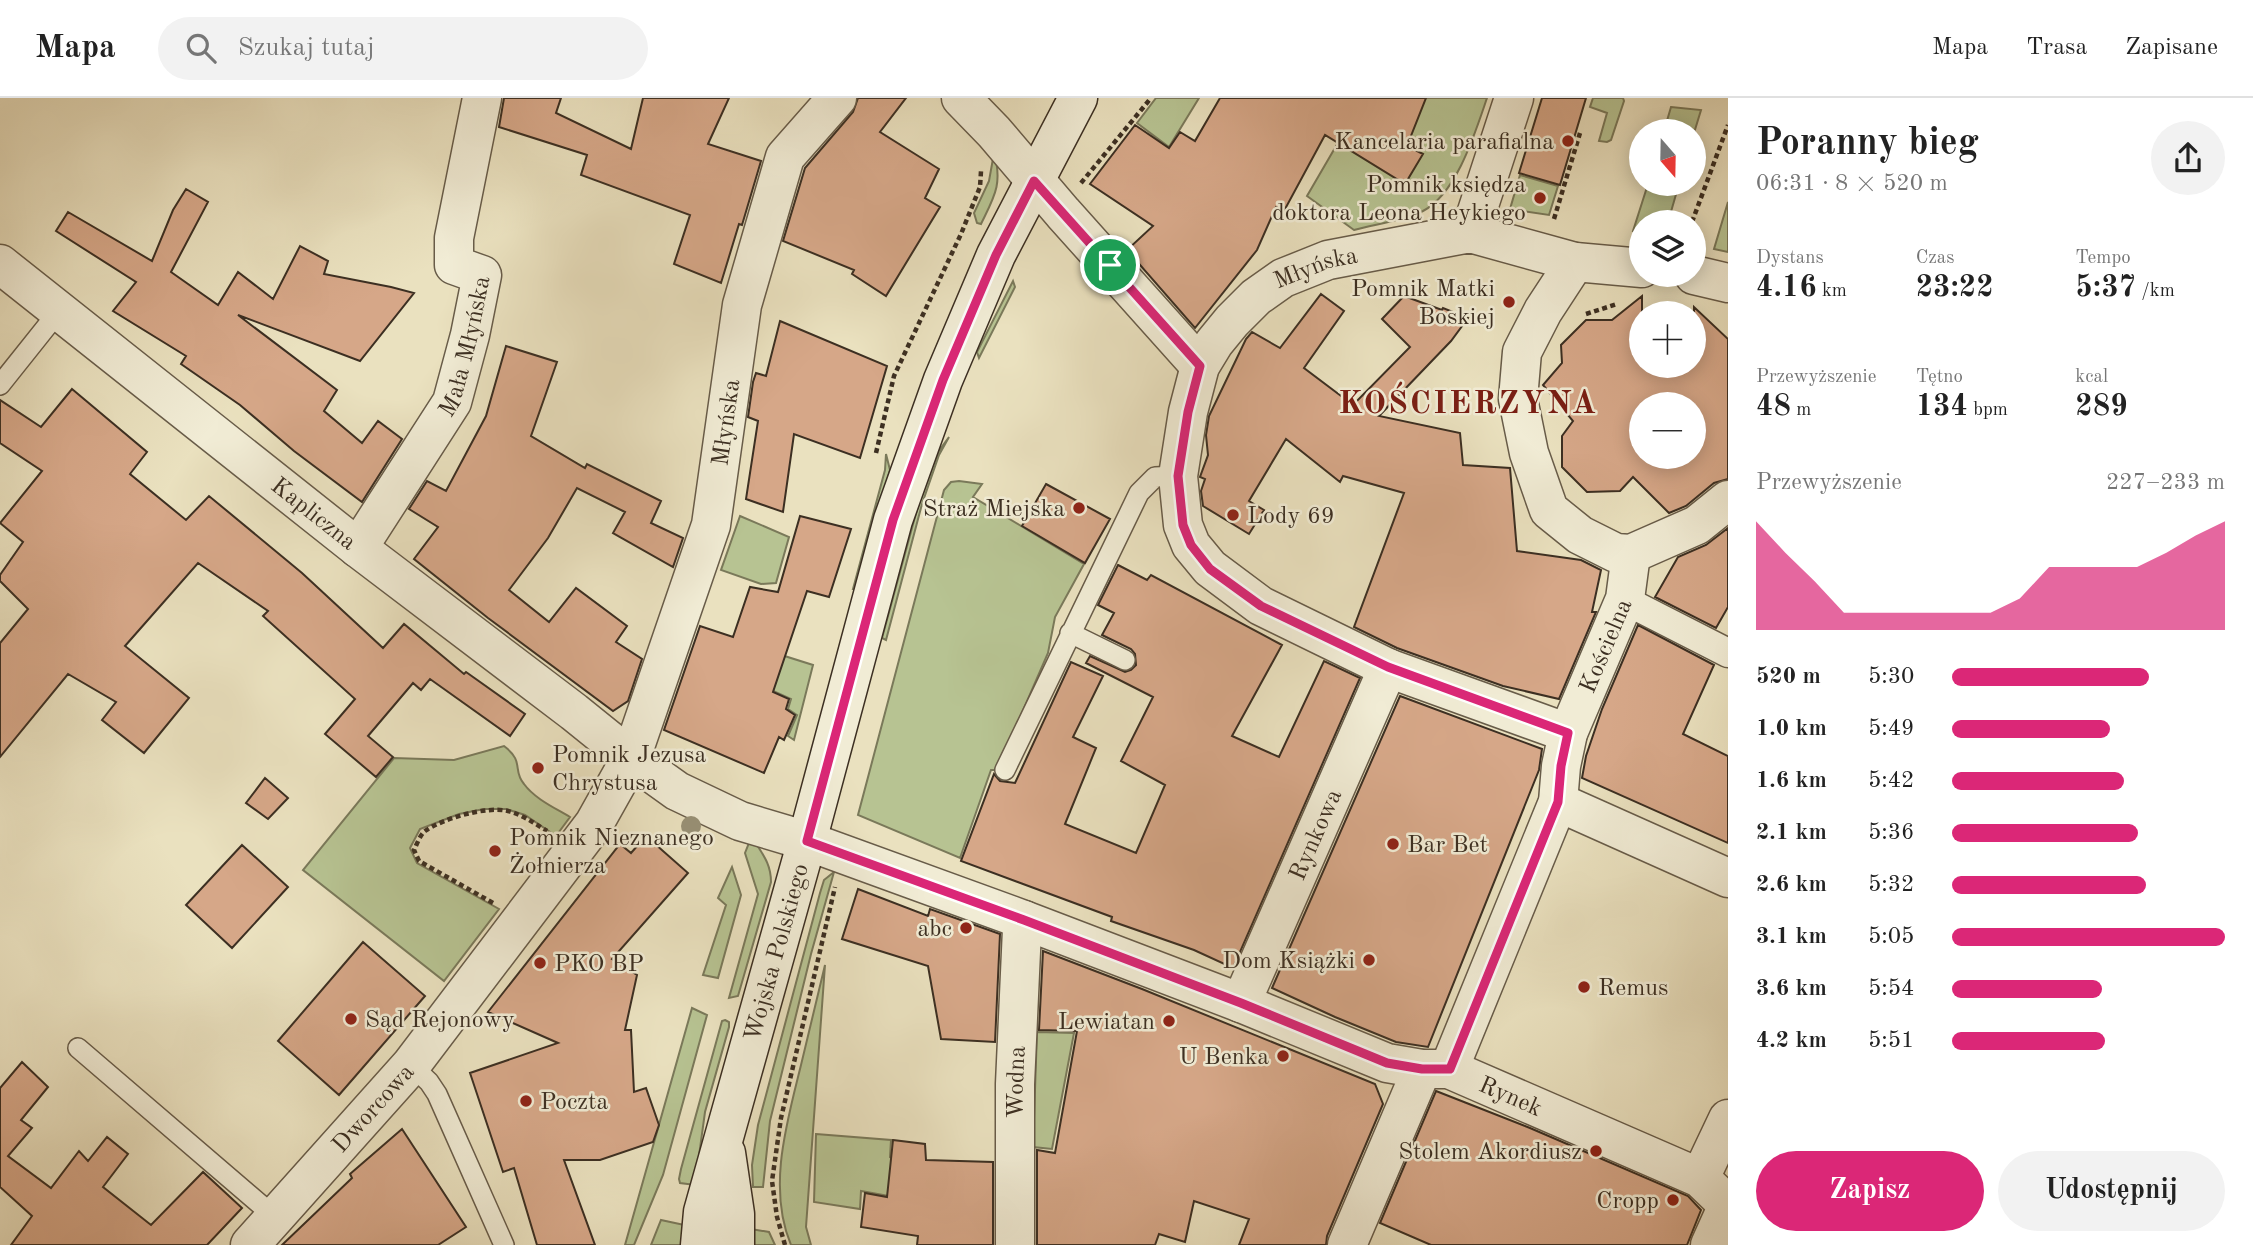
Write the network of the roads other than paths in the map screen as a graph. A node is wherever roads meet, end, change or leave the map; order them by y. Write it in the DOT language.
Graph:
graph roads {
  1 [pos="482,98"];
  2 [pos="837,98"];
  3 [pos="961,98"];
  4 [pos="1078,98"];
  5 [pos="1514,98"];
  6 [pos="1034,181"];
  7 [pos="1470,233"];
  8 [pos="1575,261"];
  9 [pos="0,264"];
  10 [pos="1706,278"];
  11 [pos="1629,282"];
  12 [pos="1728,283"];
  13 [pos="59,311"];
  14 [pos="1200,366"];
  15 [pos="0,384"];
  16 [pos="1178,476"];
  17 [pos="1728,500"];
  18 [pos="358,548"];
  19 [pos="1631,554"];
  20 [pos="1625,599"];
  21 [pos="1070,633"];
  22 [pos="1728,653"];
  23 [pos="1125,660"];
  24 [pos="1388,667"];
  25 [pos="1568,733"];
  26 [pos="631,758"];
  27 [pos="1004,771"];
  28 [pos="1558,802"];
  29 [pos="807,841"];
  30 [pos="1728,878"];
  31 [pos="1024,920"];
  32 [pos="1241,1003"];
  33 [pos="78,1048"];
  34 [pos="411,1065"];
  35 [pos="1436,1069"];
  36 [pos="1728,1119"];
  37 [pos="724,1141"];
  38 [pos="1700,1178"];
  39 [pos="1728,1205"];
  40 [pos="275,1217"];
  41 [pos="1356,1242"];
  42 [pos="250,1245"];
  43 [pos="504,1245"];
  44 [pos="700,1245"];
  45 [pos="736,1245"];
  46 [pos="1015,1245"];
  47 [pos="1710,1245"];
  1 -- 18 [label="street, Mała Młyńska"];
  2 -- 26 [label="street, Młyńska"];
  3 -- 6 [label="street"];
  4 -- 6 [label="street, Wojska Polskiego"];
  5 -- 7 [label="street"];
  6 -- 14 [label="street"];
  6 -- 29 [label="street, Wojska Polskiego"];
  7 -- 8 [label="street"];
  7 -- 14 [label="street, Młyńska"];
  8 -- 11 [label="street"];
  8 -- 19 [label="street"];
  9 -- 13 [label="street, Kapliczna"];
  10 -- 12 [label="street"];
  13 -- 15 [label="lane"];
  13 -- 18 [label="street, Kapliczna"];
  14 -- 16 [label="street, Młyńska"];
  16 -- 21 [label="lane"];
  16 -- 24 [label="street, Młyńska"];
  17 -- 19 [label="street"];
  18 -- 26 [label="street, Kapliczna"];
  19 -- 20 [label="street, Kościelna"];
  20 -- 22 [label="street"];
  20 -- 25 [label="street, Kościelna"];
  21 -- 23 [label="lane"];
  21 -- 27 [label="lane"];
  24 -- 25 [label="street, Młyńska"];
  24 -- 32 [label="street, Rynkowa"];
  25 -- 28 [label="street, Rynek"];
  26 -- 29 [label="street, Kapliczna"];
  26 -- 34 [label="street, Dworcowa"];
  28 -- 30 [label="street"];
  28 -- 35 [label="street, Rynek"];
  29 -- 31 [label="street, Kapliczna"];
  29 -- 37 [label="street, Wojska Polskiego"];
  31 -- 32 [label="street, Kapliczna"];
  31 -- 46 [label="street, Wodna"];
  32 -- 35 [label="street, Kapliczna"];
  33 -- 40 [label="lane"];
  34 -- 40 [label="street, Dworcowa"];
  34 -- 43 [label="lane"];
  35 -- 38 [label="street, Rynek"];
  35 -- 41 [label="street"];
  36 -- 38 [label="street"];
  37 -- 44 [label="street, Wojska Polskiego"];
  37 -- 45 [label="street, Wojska Polskiego"];
  38 -- 39 [label="street"];
  39 -- 47 [label="street"];
  40 -- 42 [label="street, Dworcowa"];
}
